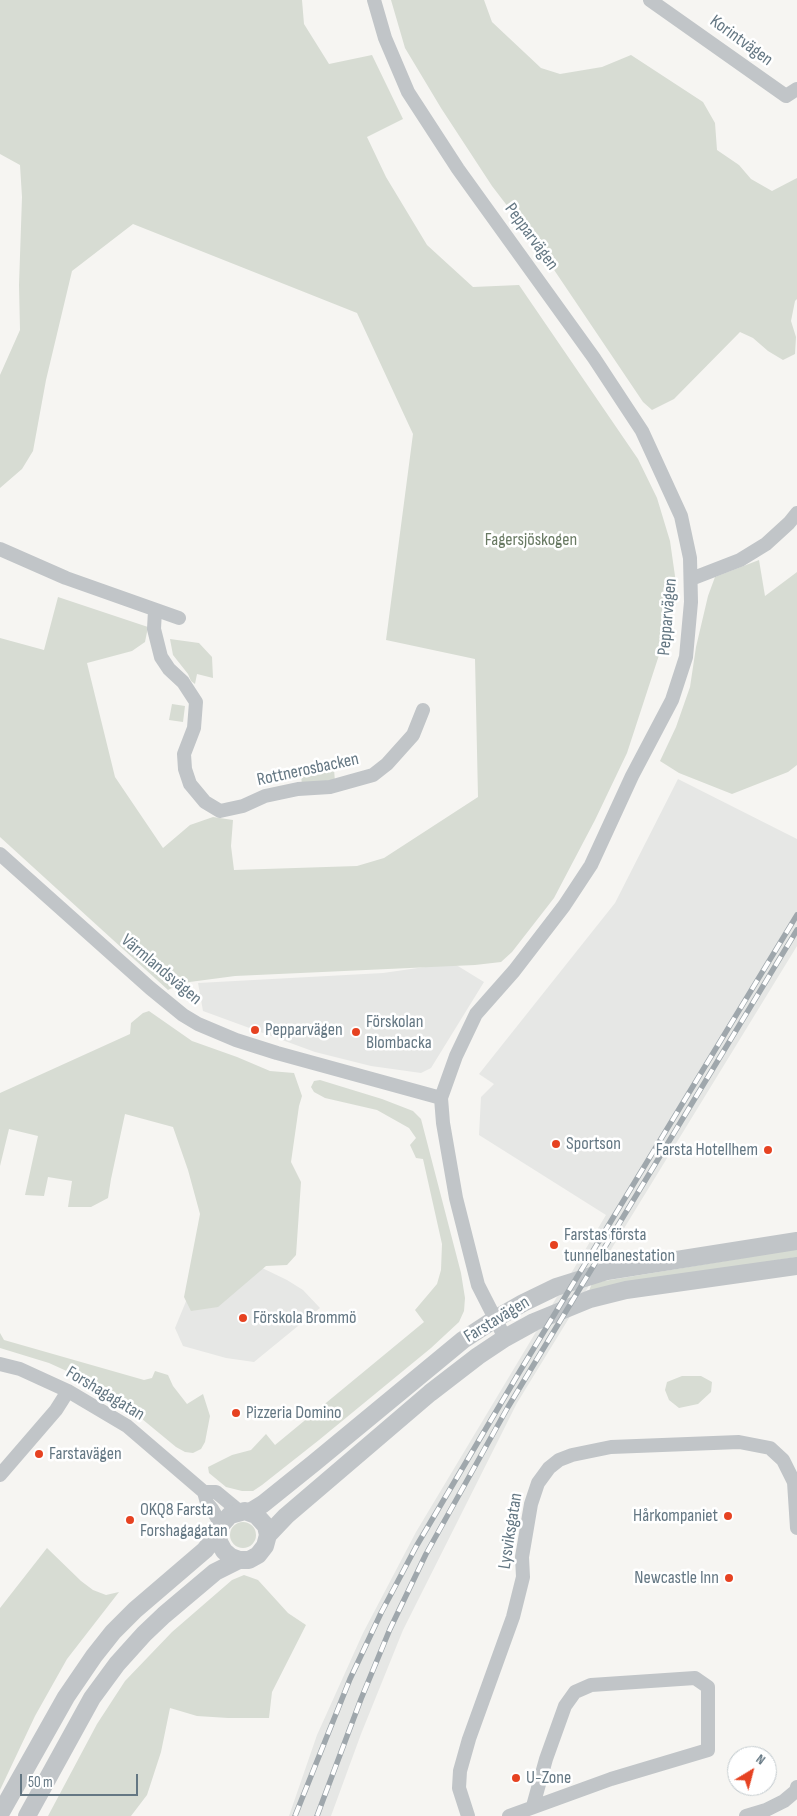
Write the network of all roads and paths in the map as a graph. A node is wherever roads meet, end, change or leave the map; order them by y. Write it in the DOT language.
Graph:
graph roads {
  1 [pos="374,0"];
  2 [pos="650,0"];
  3 [pos="791,93"];
  4 [pos="797,513"];
  5 [pos="0,549"];
  6 [pos="691,579"];
  7 [pos="154,610"];
  8 [pos="179,618"];
  9 [pos="423,710"];
  10 [pos="0,854"];
  11 [pos="441,1098"];
  12 [pos="797,1241"];
  13 [pos="797,1266"];
  14 [pos="494,1319"];
  15 [pos="505,1338"];
  16 [pos="0,1364"];
  17 [pos="68,1392"];
  18 [pos="0,1475"];
  19 [pos="204,1492"];
  20 [pos="244,1512"];
  21 [pos="797,1528"];
  22 [pos="220,1529"];
  23 [pos="268,1535"];
  24 [pos="239,1560"];
  25 [pos="797,1787"];
  26 [pos="534,1806"];
  27 [pos="0,1814"];
  28 [pos="26,1816"];
  29 [pos="468,1816"];
  30 [pos="509,1816"];
  31 [pos="746,1816"];
  1 -- 6 [label="street, Pepparvägen"];
  2 -- 3 [label="street, Korintvägen"];
  4 -- 6 [label="street"];
  5 -- 7 [label="street"];
  6 -- 11 [label="street, Pepparvägen"];
  7 -- 8 [label="street"];
  7 -- 9 [label="street, Rottnerosbacken"];
  10 -- 11 [label="street, Värmlandsvägen"];
  11 -- 14 [label="street, Pepparvägen"];
  12 -- 14 [label="street, Farstavägen"];
  13 -- 15 [label="street, Farstavägen"];
  14 -- 15 [label="street, Pepparvägen"];
  14 -- 20 [label="street, Farstavägen"];
  15 -- 23 [label="street, Farstavägen"];
  16 -- 17 [label="street, Forshagagatan"];
  17 -- 18 [label="street"];
  17 -- 19 [label="street, Forshagagatan"];
  19 -- 20 [label="street, Forshagagatan"];
  19 -- 22 [label="street, Forshagagatan"];
  20 -- 22 [label="street, Farstavägen"];
  20 -- 23 [label="street"];
  21 -- 29 [label="street, Lysviksgatan"];
  22 -- 24 [label="street"];
  22 -- 27 [label="street, Farstavägen"];
  23 -- 24 [label="street, Farstavägen"];
  24 -- 28 [label="street, Farstavägen"];
  25 -- 31 [label="street"];
  26 -- 26 [label="street"];
  26 -- 30 [label="street"];
}
